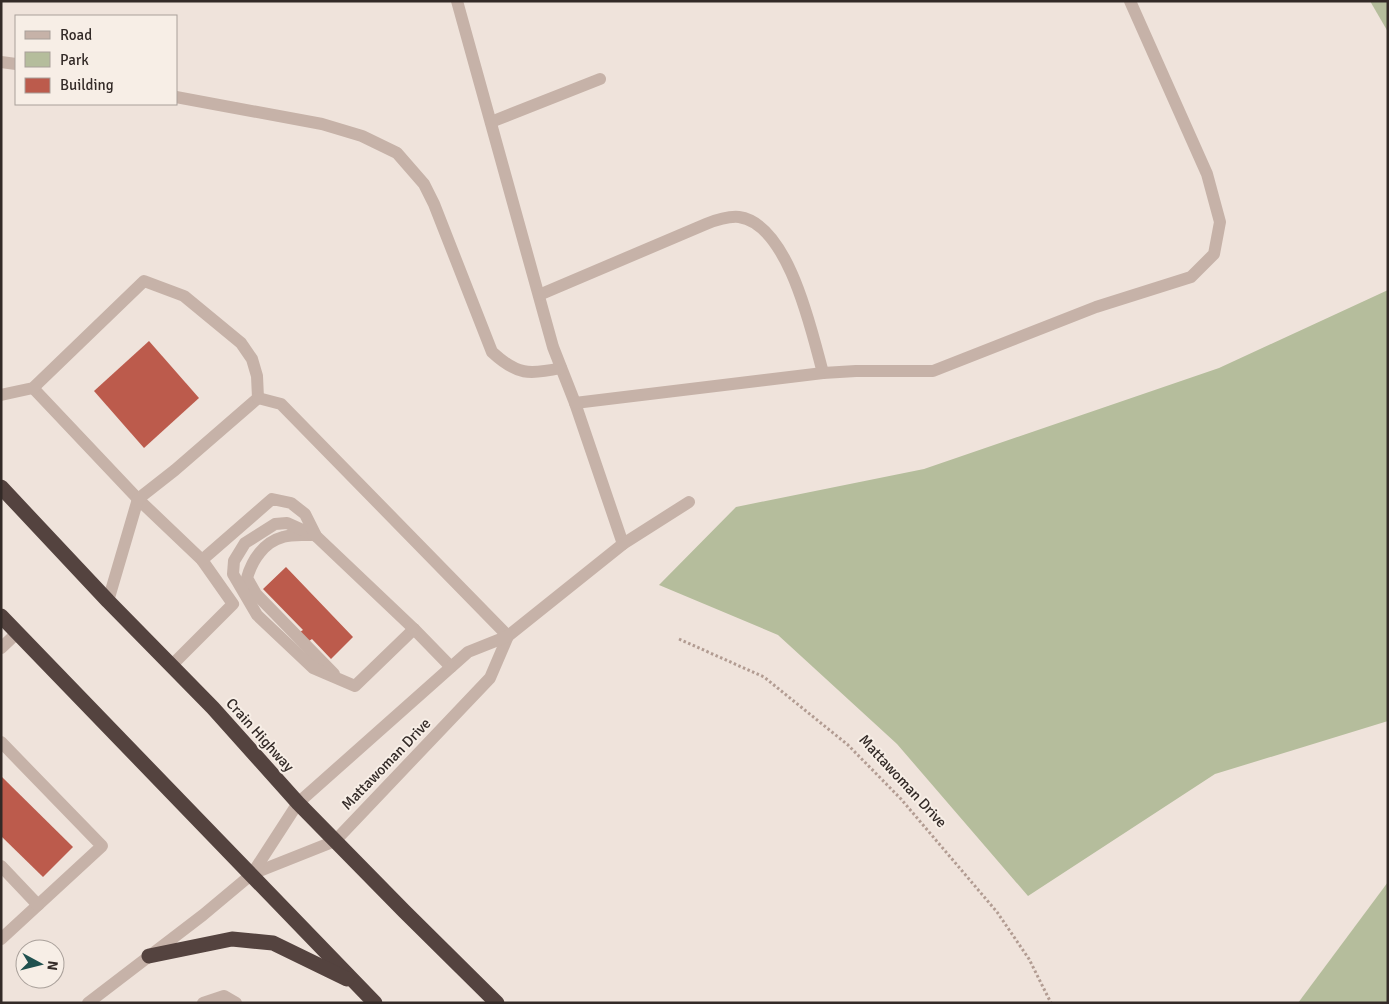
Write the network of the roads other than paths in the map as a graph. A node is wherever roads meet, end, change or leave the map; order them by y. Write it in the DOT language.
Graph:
graph roads {
  1 [pos="457,1"];
  2 [pos="1130,1"];
  3 [pos="1,62"];
  4 [pos="15,64"];
  5 [pos="600,79"];
  6 [pos="178,97"];
  7 [pos="491,122"];
  8 [pos="539,296"];
  9 [pos="561,368"];
  10 [pos="823,373"];
  11 [pos="33,388"];
  12 [pos="1,395"];
  13 [pos="258,398"];
  14 [pos="575,403"];
  15 [pos="1,487"];
  16 [pos="138,499"];
  17 [pos="689,502"];
  18 [pos="316,536"];
  19 [pos="623,544"];
  20 [pos="202,560"];
  21 [pos="108,601"];
  22 [pos="1,616"];
  23 [pos="414,629"];
  24 [pos="17,633"];
  25 [pos="508,636"];
  26 [pos="1,648"];
  27 [pos="171,666"];
  28 [pos="451,667"];
  29 [pos="337,677"];
  30 [pos="1,742"];
  31 [pos="298,803"];
  32 [pos="336,841"];
  33 [pos="1,866"];
  34 [pos="252,874"];
  35 [pos="38,905"];
  36 [pos="1,939"];
  37 [pos="149,956"];
  38 [pos="357,984"];
  39 [pos="88,1003"];
  40 [pos="203,1003"];
  41 [pos="236,1003"];
  42 [pos="375,1003"];
  43 [pos="497,1003"];
  1 -- 7 [label="street"];
  2 -- 10 [label="street"];
  3 -- 4 [label="street"];
  5 -- 7 [label="street"];
  6 -- 9 [label="street"];
  7 -- 8 [label="street"];
  8 -- 9 [label="street"];
  8 -- 10 [label="street"];
  9 -- 14 [label="street"];
  10 -- 14 [label="street"];
  11 -- 12 [label="street"];
  11 -- 13 [label="street"];
  11 -- 16 [label="street"];
  13 -- 16 [label="street"];
  13 -- 25 [label="street"];
  14 -- 19 [label="street"];
  15 -- 21 [label="highway, Crain Highway"];
  16 -- 20 [label="street"];
  16 -- 21 [label="street"];
  17 -- 19 [label="street, Mattawoman Drive"];
  18 -- 20 [label="street"];
  18 -- 23 [label="street"];
  18 -- 29 [label="street"];
  18 -- 29 [label="street"];
  19 -- 25 [label="street, Mattawoman Drive"];
  20 -- 27 [label="street"];
  21 -- 27 [label="highway, Crain Highway"];
  22 -- 24 [label="highway"];
  23 -- 28 [label="street"];
  23 -- 29 [label="street"];
  24 -- 26 [label="street"];
  24 -- 34 [label="highway"];
  25 -- 28 [label="street, Mattawoman Drive"];
  25 -- 32 [label="street, Mattawoman Drive"];
  27 -- 31 [label="highway, Crain Highway"];
  28 -- 31 [label="street, Mattawoman Drive"];
  30 -- 35 [label="street"];
  31 -- 32 [label="highway, Crain Highway"];
  31 -- 34 [label="street, Mattawoman Drive"];
  32 -- 34 [label="street, Mattawoman Drive"];
  32 -- 43 [label="highway, Crain Highway"];
  33 -- 35 [label="street"];
  34 -- 37 [label="street, Mattawoman Drive"];
  34 -- 38 [label="highway"];
  35 -- 36 [label="street"];
  37 -- 38 [label="highway"];
  37 -- 39 [label="street, Mattawoman Drive"];
  38 -- 42 [label="highway"];
  40 -- 41 [label="street"];
}
